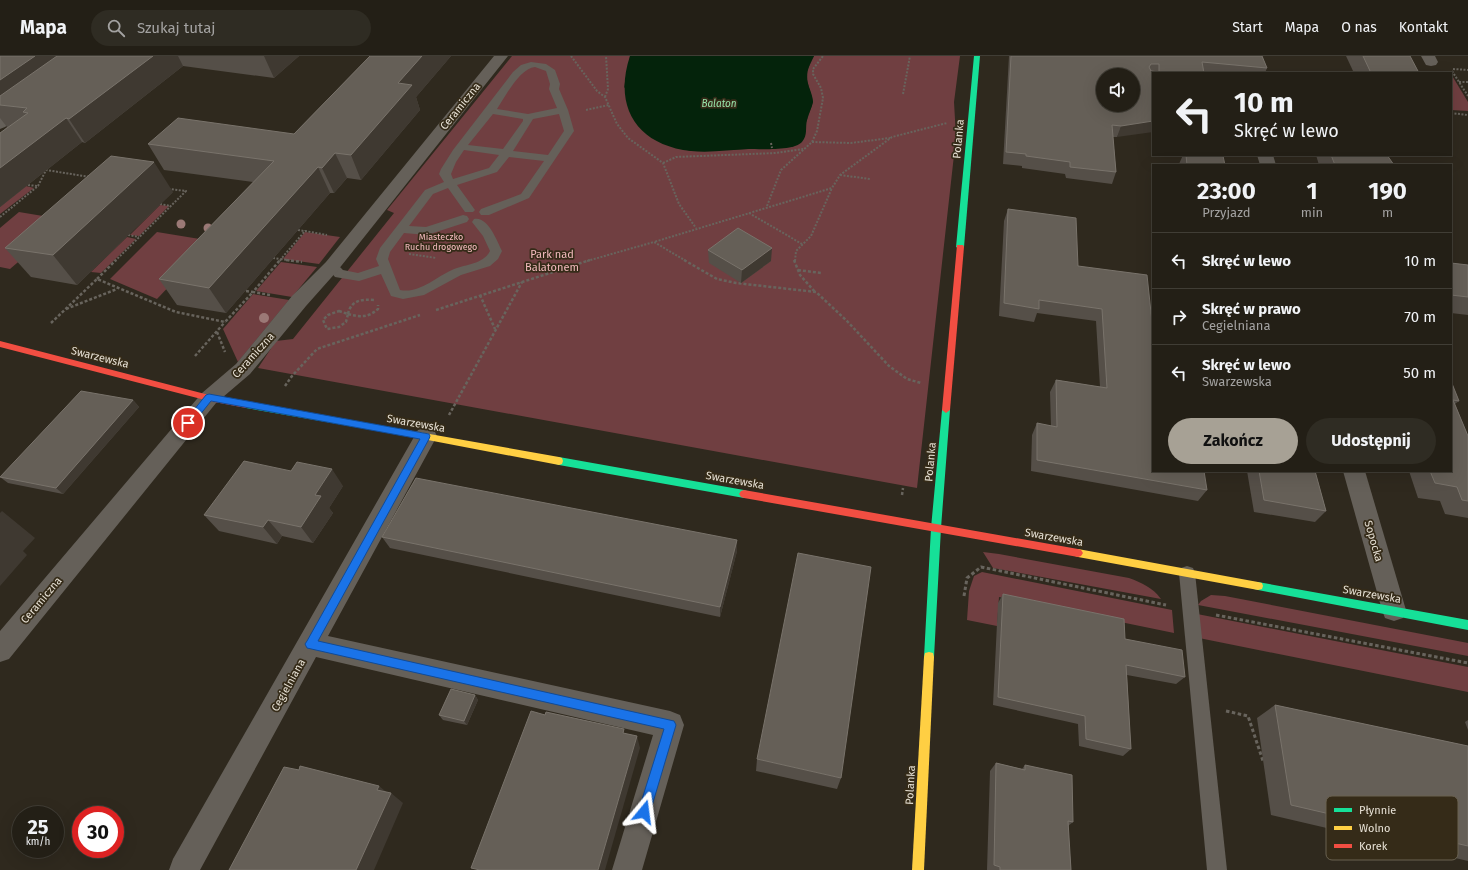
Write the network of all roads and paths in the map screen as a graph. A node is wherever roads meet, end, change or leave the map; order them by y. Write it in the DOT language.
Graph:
graph roads {
  1 [pos="501,56"];
  2 [pos="571,56"];
  3 [pos="606,56"];
  4 [pos="823,56"];
  5 [pos="910,56"];
  6 [pos="977,56"];
  7 [pos="1451,69"];
  8 [pos="1468,70"];
  9 [pos="1468,82"];
  10 [pos="903,94"];
  11 [pos="39,96"];
  12 [pos="1468,96"];
  13 [pos="605,97"];
  14 [pos="563,110"];
  15 [pos="490,111"];
  16 [pos="1452,113"];
  17 [pos="1468,115"];
  18 [pos="528,117"];
  19 [pos="972,120"];
  20 [pos="0,124"];
  21 [pos="892,137"];
  22 [pos="812,142"];
  23 [pos="771,143"];
  24 [pos="462,147"];
  25 [pos="772,148"];
  26 [pos="805,148"];
  27 [pos="507,153"];
  28 [pos="551,159"];
  29 [pos="664,163"];
  30 [pos="39,169"];
  31 [pos="46,170"];
  32 [pos="840,175"];
  33 [pos="93,178"];
  34 [pos="870,179"];
  35 [pos="452,184"];
  36 [pos="28,185"];
  37 [pos="38,186"];
  38 [pos="163,188"];
  39 [pos="832,188"];
  40 [pos="160,204"];
  41 [pos="171,206"];
  42 [pos="766,207"];
  43 [pos="749,213"];
  44 [pos="466,214"];
  45 [pos="0,216"];
  46 [pos="481,217"];
  47 [pos="696,228"];
  48 [pos="402,229"];
  49 [pos="298,230"];
  50 [pos="305,231"];
  51 [pos="128,236"];
  52 [pos="140,237"];
  53 [pos="353,239"];
  54 [pos="654,242"];
  55 [pos="802,244"];
  56 [pos="273,258"];
  57 [pos="281,259"];
  58 [pos="332,266"];
  59 [pos="386,268"];
  60 [pos="798,270"];
  61 [pos="821,273"];
  62 [pos="97,279"];
  63 [pos="522,282"];
  64 [pos="118,288"];
  65 [pos="246,291"];
  66 [pos="253,292"];
  67 [pos="816,292"];
  68 [pos="480,295"];
  69 [pos="299,301"];
  70 [pos="64,310"];
  71 [pos="436,310"];
  72 [pos="348,313"];
  73 [pos="421,315"];
  74 [pos="225,322"];
  75 [pos="51,323"];
  76 [pos="495,329"];
  77 [pos="217,332"];
  78 [pos="0,344"];
  79 [pos="195,356"];
  80 [pos="227,358"];
  81 [pos="292,376"];
  82 [pos="947,393"];
  83 [pos="209,398"];
  84 [pos="454,407"];
  85 [pos="426,436"];
  86 [pos="1354,472"];
  87 [pos="936,528"];
  88 [pos="981,568"];
  89 [pos="1187,573"];
  90 [pos="1191,610"];
  91 [pos="1394,610"];
  92 [pos="1468,625"];
  93 [pos="310,644"];
  94 [pos="0,650"];
  95 [pos="1468,663"];
  96 [pos="1248,716"];
  97 [pos="1263,761"];
  98 [pos="184,870"];
  99 [pos="627,870"];
  100 [pos="918,870"];
  101 [pos="1217,870"];
  1 -- 53 [label="street, Ceramiczna"];
  2 -- 13 [label="path"];
  3 -- 13 [label="path"];
  4 -- 22 [label="path"];
  5 -- 10 [label="path"];
  6 -- 19 [label="street, Polanka"];
  7 -- 8 [label="path"];
  9 -- 12 [label="path"];
  11 -- 20 [label="street"];
  13 -- 29 [label="path"];
  14 -- 15 [label="lane"];
  14 -- 18 [label="lane"];
  14 -- 28 [label="lane"];
  15 -- 18 [label="lane"];
  15 -- 24 [label="lane"];
  16 -- 17 [label="path"];
  18 -- 27 [label="lane"];
  19 -- 21 [label="path"];
  19 -- 82 [label="street, Polanka"];
  21 -- 22 [label="path"];
  21 -- 32 [label="path"];
  22 -- 26 [label="path"];
  23 -- 25 [label="path"];
  24 -- 27 [label="lane"];
  24 -- 35 [label="lane"];
  26 -- 29 [label="path"];
  26 -- 42 [label="path"];
  27 -- 28 [label="lane"];
  27 -- 35 [label="lane"];
  28 -- 46 [label="lane"];
  29 -- 47 [label="path"];
  30 -- 31 [label="path"];
  31 -- 33 [label="path"];
  31 -- 37 [label="path"];
  32 -- 34 [label="path"];
  32 -- 39 [label="path"];
  35 -- 44 [label="lane"];
  35 -- 48 [label="lane"];
  36 -- 37 [label="path"];
  37 -- 45 [label="path"];
  38 -- 41 [label="path"];
  39 -- 42 [label="path"];
  39 -- 55 [label="path"];
  40 -- 41 [label="path"];
  41 -- 52 [label="path"];
  42 -- 43 [label="path"];
  43 -- 47 [label="path"];
  43 -- 55 [label="path"];
  44 -- 46 [label="lane"];
  44 -- 48 [label="lane"];
  46 -- 59 [label="lane"];
  47 -- 54 [label="path"];
  48 -- 59 [label="lane"];
  49 -- 50 [label="path"];
  50 -- 53 [label="path"];
  50 -- 57 [label="path"];
  51 -- 52 [label="path"];
  52 -- 62 [label="path"];
  53 -- 58 [label="street, Ceramiczna"];
  54 -- 63 [label="path"];
  54 -- 67 [label="path"];
  55 -- 60 [label="path"];
  56 -- 57 [label="path"];
  57 -- 58 [label="path"];
  57 -- 66 [label="path"];
  58 -- 59 [label="lane"];
  58 -- 69 [label="street, Ceramiczna"];
  60 -- 61 [label="path"];
  60 -- 67 [label="path"];
  62 -- 64 [label="path"];
  62 -- 70 [label="path"];
  63 -- 68 [label="path"];
  63 -- 76 [label="path"];
  64 -- 70 [label="path"];
  64 -- 74 [label="path"];
  65 -- 66 [label="path"];
  66 -- 69 [label="path"];
  66 -- 74 [label="path"];
  67 -- 82 [label="path"];
  68 -- 71 [label="path"];
  68 -- 76 [label="path"];
  69 -- 83 [label="street, Ceramiczna"];
  70 -- 75 [label="path"];
  72 -- 72 [label="path"];
  72 -- 72 [label="path"];
  73 -- 81 [label="path"];
  74 -- 77 [label="path"];
  76 -- 84 [label="path"];
  77 -- 79 [label="path"];
  77 -- 80 [label="path"];
  78 -- 83 [label="street, Swarzewska"];
  82 -- 87 [label="street, Polanka"];
  83 -- 85 [label="street, Swarzewska"];
  83 -- 94 [label="street, Ceramiczna"];
  85 -- 87 [label="street, Swarzewska"];
  85 -- 93 [label="street, Cegielniana"];
  86 -- 91 [label="street, Sopocka"];
  87 -- 89 [label="street, Swarzewska"];
  87 -- 100 [label="street, Polanka"];
  88 -- 90 [label="path"];
  89 -- 90 [label="lane"];
  89 -- 91 [label="street, Swarzewska"];
  90 -- 95 [label="path"];
  90 -- 101 [label="lane"];
  91 -- 92 [label="street, Swarzewska"];
  93 -- 98 [label="street, Cegielniana"];
  93 -- 99 [label="street"];
  96 -- 97 [label="path"];
}
